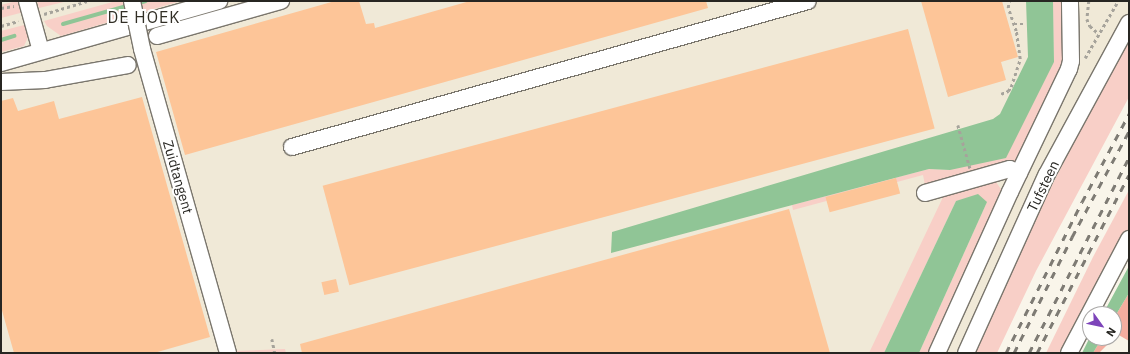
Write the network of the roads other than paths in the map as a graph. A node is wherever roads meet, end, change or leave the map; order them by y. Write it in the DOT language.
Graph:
graph roads {
  1 [pos="27,1"];
  2 [pos="132,1"];
  3 [pos="219,1"];
  4 [pos="281,1"];
  5 [pos="808,1"];
  6 [pos="1070,1"];
  7 [pos="1129,23"];
  8 [pos="157,36"];
  9 [pos="41,51"];
  10 [pos="1,63"];
  11 [pos="128,65"];
  12 [pos="1,82"];
  13 [pos="292,147"];
  14 [pos="1019,173"];
  15 [pos="925,193"];
  16 [pos="1129,239"];
  17 [pos="228,353"];
  18 [pos="937,353"];
  19 [pos="966,353"];
  20 [pos="1069,353"];
  1 -- 9 [label="street"];
  2 -- 17 [label="street, Zuidtangent, bridge"];
  3 -- 9 [label="street"];
  4 -- 8 [label="street"];
  5 -- 13 [label="street"];
  6 -- 14 [label="street, Tufsteen"];
  7 -- 19 [label="street, Tufsteen"];
  9 -- 10 [label="street"];
  11 -- 12 [label="street"];
  14 -- 15 [label="street, Tufsteen"];
  14 -- 18 [label="street, Tufsteen"];
  16 -- 20 [label="street"];
}
